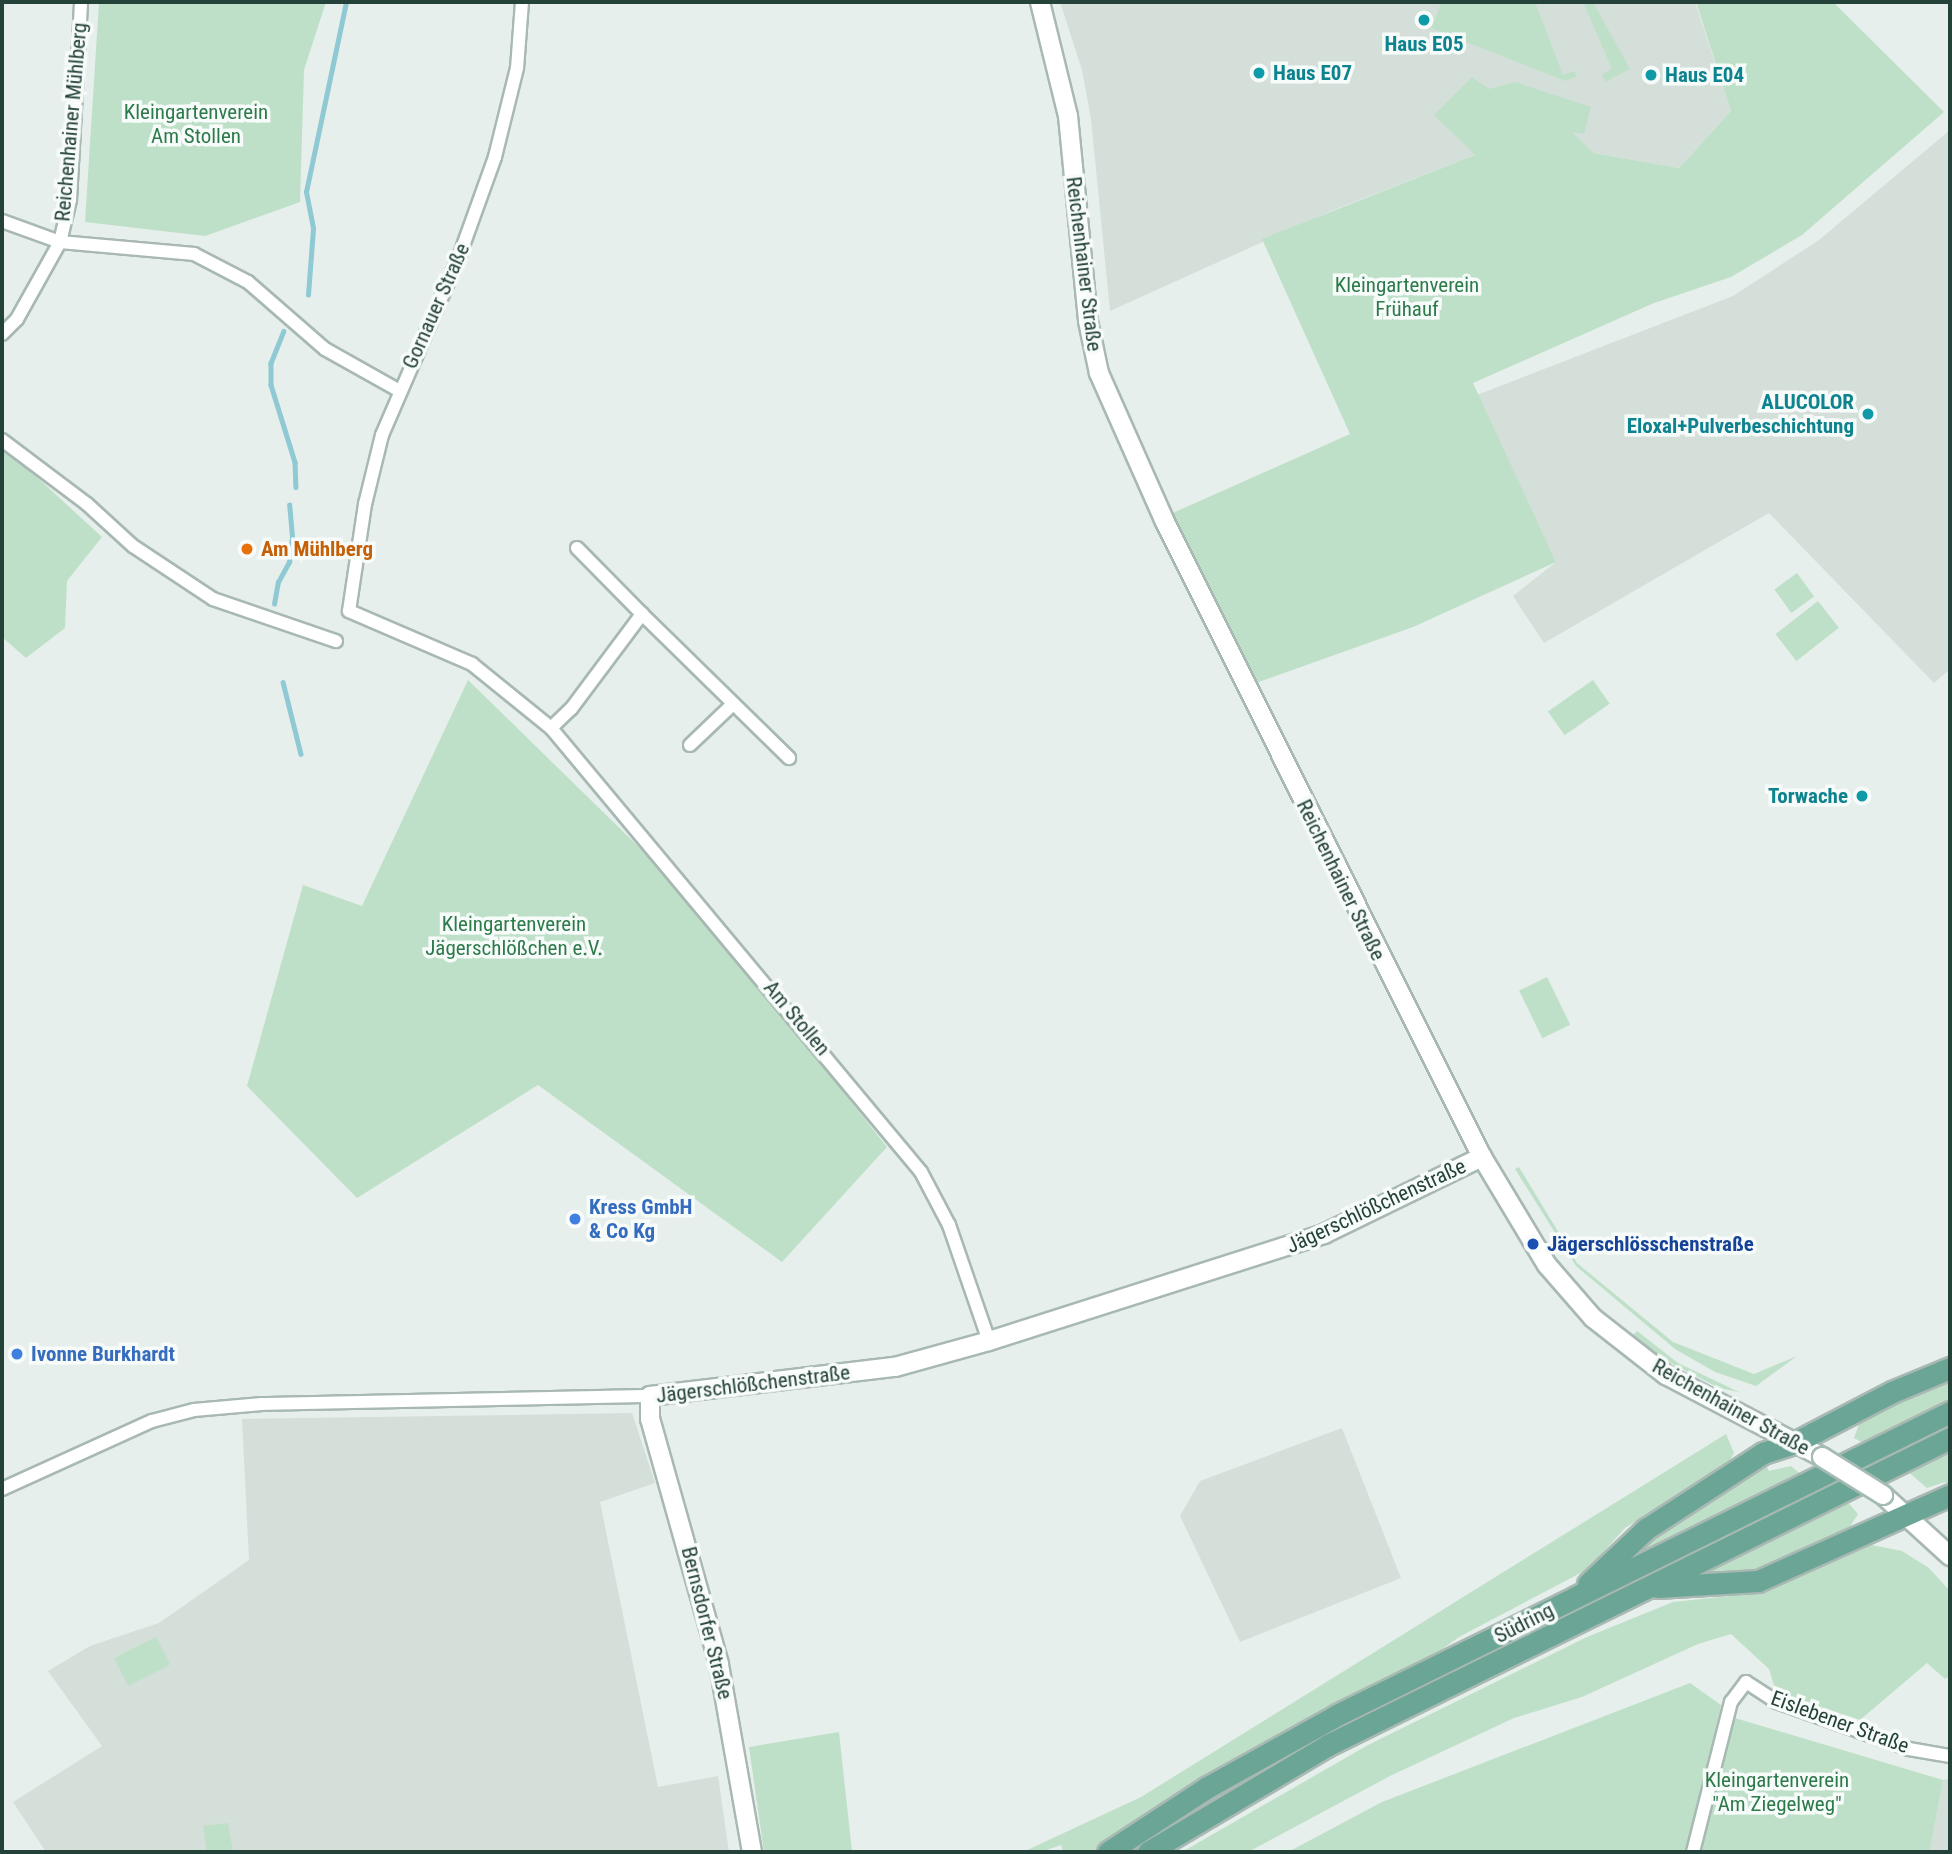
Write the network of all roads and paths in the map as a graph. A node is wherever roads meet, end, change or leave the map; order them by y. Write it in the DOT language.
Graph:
graph roads {
  1 [pos="81,2"];
  2 [pos="523,2"];
  3 [pos="1040,2"];
  4 [pos="2,221"];
  5 [pos="60,242"];
  6 [pos="2,334"];
  7 [pos="398,390"];
  8 [pos="2,440"];
  9 [pos="577,548"];
  10 [pos="349,611"];
  11 [pos="642,614"];
  12 [pos="336,641"];
  13 [pos="732,706"];
  14 [pos="551,728"];
  15 [pos="690,745"];
  16 [pos="789,758"];
  17 [pos="1482,1157"];
  18 [pos="989,1341"];
  19 [pos="1950,1368"];
  20 [pos="650,1396"];
  21 [pos="1950,1412"];
  22 [pos="1950,1438"];
  23 [pos="1796,1442"];
  24 [pos="2,1489"];
  25 [pos="1950,1495"];
  26 [pos="1906,1515"];
  27 [pos="1950,1556"];
  28 [pos="1642,1589"];
  29 [pos="1568,1601"];
  30 [pos="1950,1756"];
  31 [pos="752,1852"];
  32 [pos="1108,1852"];
  33 [pos="1149,1852"];
  34 [pos="1693,1852"];
  1 -- 5 [label="street, Reichenhainer Mühlberg"];
  2 -- 7 [label="street, Gornauer Straße"];
  3 -- 17 [label="main road, Reichenhainer Straße"];
  4 -- 5 [label="street, Reichenhainer Mühlberg"];
  5 -- 6 [label="street, Reichenhainer Mühlberg"];
  5 -- 7 [label="street, Reichenhainer Mühlberg"];
  7 -- 10 [label="street, Gornauer Straße"];
  8 -- 12 [label="street"];
  9 -- 11 [label="street"];
  10 -- 14 [label="street, Am Stollen"];
  11 -- 13 [label="street"];
  11 -- 14 [label="street"];
  13 -- 15 [label="street"];
  13 -- 16 [label="street"];
  14 -- 18 [label="street, Am Stollen"];
  17 -- 18 [label="main road, Jägerschlößchenstraße"];
  17 -- 23 [label="main road, Reichenhainer Straße"];
  18 -- 20 [label="main road, Jägerschlößchenstraße"];
  19 -- 23 [label="main road"];
  20 -- 24 [label="street, Jägerschlößchenstraße"];
  20 -- 31 [label="main road, Bernsdorfer Straße"];
  21 -- 29 [label="main road, Südring"];
  22 -- 28 [label="main road, Südring"];
  23 -- 26 [label="main road, Reichenhainer Straße, bridge"];
  23 -- 29 [label="main road"];
  25 -- 26 [label="main road"];
  26 -- 27 [label="main road, Reichenhainer Straße"];
  26 -- 28 [label="main road"];
  28 -- 33 [label="main road, Südring"];
  29 -- 32 [label="main road, Südring"];
  30 -- 34 [label="street, Eislebener Straße"];
}
